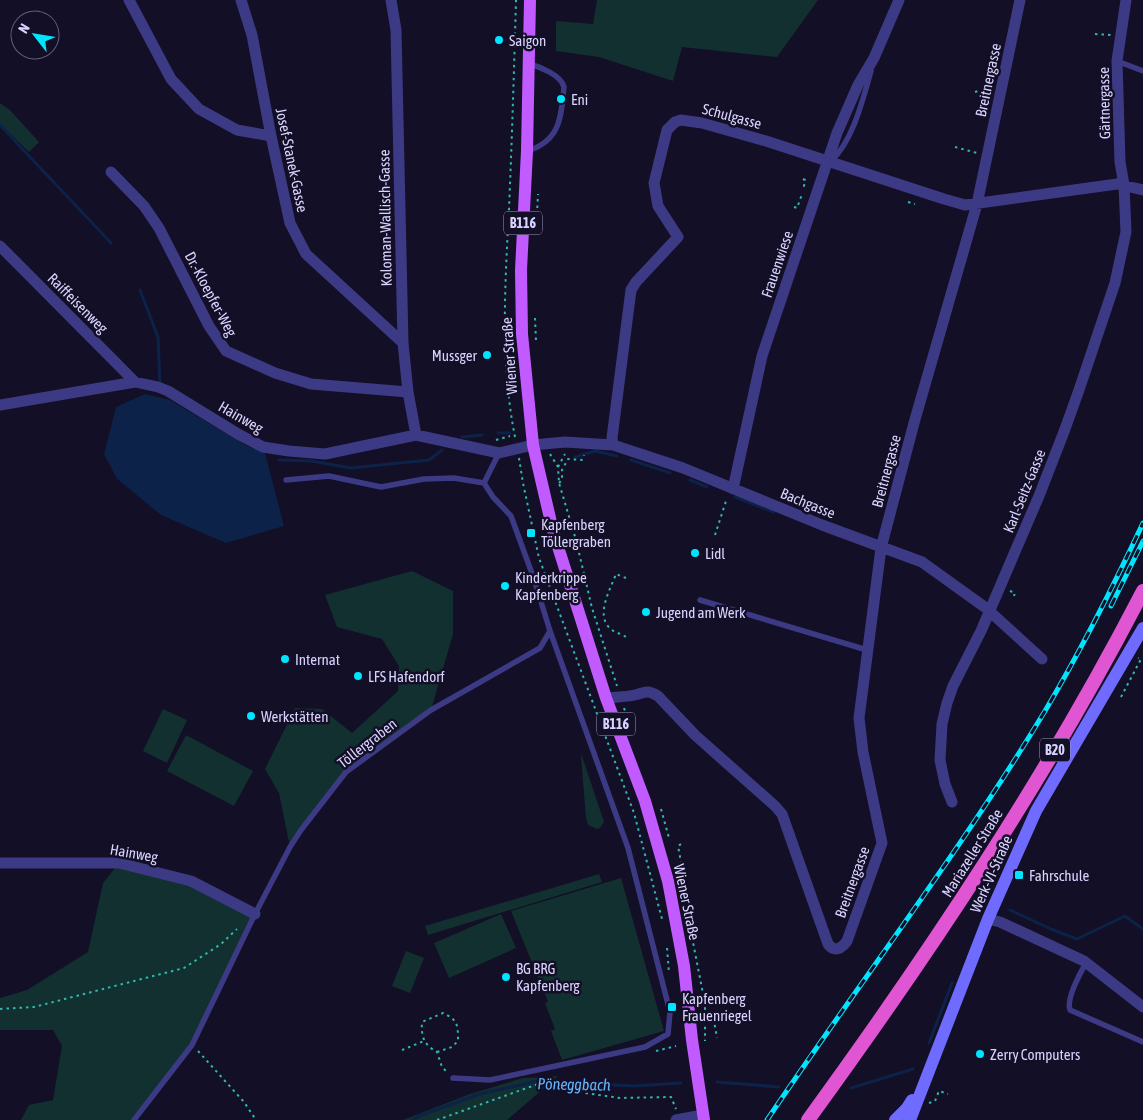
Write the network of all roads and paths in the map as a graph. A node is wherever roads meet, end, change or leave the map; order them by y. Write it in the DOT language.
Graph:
graph roads {
  1 [pos="129,0"];
  2 [pos="241,0"];
  3 [pos="391,0"];
  4 [pos="530,0"];
  5 [pos="899,0"];
  6 [pos="1020,0"];
  7 [pos="1126,0"];
  8 [pos="1095,34"];
  9 [pos="1114,35"];
  10 [pos="995,46"];
  11 [pos="989,60"];
  12 [pos="1117,61"];
  13 [pos="530,64"];
  14 [pos="1143,72"];
  15 [pos="975,92"];
  16 [pos="991,94"];
  17 [pos="271,136"];
  18 [pos="956,148"];
  19 [pos="528,150"];
  20 [pos="984,155"];
  21 [pos="830,161"];
  22 [pos="111,172"];
  23 [pos="1124,185"];
  24 [pos="1143,190"];
  25 [pos="538,193"];
  26 [pos="908,202"];
  27 [pos="915,204"];
  28 [pos="977,204"];
  29 [pos="535,236"];
  30 [pos="0,246"];
  31 [pos="535,317"];
  32 [pos="403,343"];
  33 [pos="536,346"];
  34 [pos="135,382"];
  35 [pos="408,392"];
  36 [pos="0,405"];
  37 [pos="416,435"];
  38 [pos="510,436"];
  39 [pos="497,439"];
  40 [pos="539,445"];
  41 [pos="613,445"];
  42 [pos="499,453"];
  43 [pos="584,458"];
  44 [pos="558,467"];
  45 [pos="286,480"];
  46 [pos="484,483"];
  47 [pos="559,483"];
  48 [pos="734,488"];
  49 [pos="881,548"];
  50 [pos="626,578"];
  51 [pos="1143,591"];
  52 [pos="700,600"];
  53 [pos="989,611"];
  54 [pos="1143,628"];
  55 [pos="550,631"];
  56 [pos="626,636"];
  57 [pos="867,650"];
  58 [pos="1042,659"];
  59 [pos="1141,659"];
  60 [pos="1121,697"];
  61 [pos="606,698"];
  62 [pos="952,802"];
  63 [pos="683,843"];
  64 [pos="0,863"];
  65 [pos="677,874"];
  66 [pos="255,914"];
  67 [pos="988,919"];
  68 [pos="238,929"];
  69 [pos="1085,962"];
  70 [pos="1143,1007"];
  71 [pos="0,1008"];
  72 [pos="713,1015"];
  73 [pos="717,1038"];
  74 [pos="424,1040"];
  75 [pos="1143,1042"];
  76 [pos="192,1044"];
  77 [pos="676,1046"];
  78 [pos="402,1050"];
  79 [pos="656,1051"];
  80 [pos="437,1052"];
  81 [pos="453,1078"];
  82 [pos="923,1084"];
  83 [pos="948,1094"];
  84 [pos="935,1101"];
  85 [pos="703,1118"];
  86 [pos="677,1119"];
  87 [pos="134,1120"];
  88 [pos="256,1120"];
  89 [pos="438,1120"];
  90 [pos="808,1120"];
  91 [pos="895,1120"];
  92 [pos="910,1120"];
  1 -- 17 [label="street"];
  2 -- 17 [label="street, Josef-Stanek-Gasse"];
  3 -- 32 [label="street, Koloman-Wallisch-Gasse"];
  4 -- 13 [label="main road, Wiener Straße / B116"];
  5 -- 21 [label="street, Frauenwiese"];
  6 -- 28 [label="street, Breitnergasse"];
  7 -- 12 [label="street, Gärtnergasse"];
  8 -- 9 [label="path"];
  10 -- 11 [label="path"];
  12 -- 14 [label="lane"];
  12 -- 23 [label="street, Gärtnergasse"];
  13 -- 19 [label="main road, Wiener Straße / B116"];
  13 -- 19 [label="lane"];
  15 -- 16 [label="path"];
  17 -- 32 [label="street, Josef-Stanek-Gasse"];
  18 -- 20 [label="path"];
  19 -- 40 [label="main road, Wiener Straße / B116"];
  21 -- 28 [label="street, Schulgasse"];
  21 -- 41 [label="street, Schulgasse"];
  21 -- 48 [label="street, Frauenwiese"];
  22 -- 35 [label="street, Dr.-Kloepfer-Weg"];
  23 -- 24 [label="street"];
  23 -- 28 [label="street, Schulgasse"];
  23 -- 53 [label="street, Karl-Seitz-Gasse"];
  25 -- 29 [label="path"];
  26 -- 27 [label="path"];
  28 -- 49 [label="street, Breitnergasse"];
  30 -- 34 [label="street, Raiffeisenweg"];
  31 -- 33 [label="path"];
  32 -- 35 [label="street, Koloman-Wallisch-Gasse"];
  34 -- 36 [label="street, Hainweg"];
  34 -- 37 [label="street, Hainweg"];
  35 -- 37 [label="street, Koloman-Wallisch-Gasse"];
  37 -- 42 [label="street, Hainweg"];
  38 -- 39 [label="path"];
  40 -- 41 [label="street, Bachgasse"];
  40 -- 42 [label="street, Hainweg"];
  40 -- 44 [label="path"];
  40 -- 61 [label="main road, Wiener Straße / B116"];
  41 -- 48 [label="street, Bachgasse"];
  42 -- 46 [label="lane"];
  43 -- 47 [label="path"];
  45 -- 46 [label="lane"];
  46 -- 55 [label="lane"];
  48 -- 49 [label="street, Bachgasse"];
  49 -- 53 [label="street, Bachgasse"];
  49 -- 57 [label="street, Breitnergasse"];
  50 -- 56 [label="path"];
  51 -- 90 [label="highway, Mariazeller Straße / B20"];
  52 -- 57 [label="lane"];
  53 -- 58 [label="street, Bachgasse"];
  53 -- 62 [label="street, Karl-Seitz-Gasse"];
  54 -- 67 [label="main road, Werk-VI-Straße"];
  55 -- 66 [label="lane, Töllergraben"];
  55 -- 81 [label="lane"];
  57 -- 61 [label="street, Breitnergasse"];
  59 -- 60 [label="path"];
  61 -- 85 [label="main road, Wiener Straße / B116"];
  63 -- 65 [label="path"];
  64 -- 66 [label="street, Hainweg"];
  66 -- 76 [label="lane, Töllergraben"];
  67 -- 69 [label="street"];
  67 -- 82 [label="main road, Werk-VI-Straße"];
  68 -- 71 [label="path"];
  69 -- 70 [label="street"];
  69 -- 75 [label="lane"];
  72 -- 73 [label="path"];
  74 -- 78 [label="path"];
  74 -- 80 [label="path"];
  74 -- 80 [label="path"];
  76 -- 87 [label="lane, Töllergraben"];
  76 -- 88 [label="path"];
  77 -- 79 [label="path"];
  80 -- 81 [label="path"];
  82 -- 91 [label="main road"];
  82 -- 92 [label="main road, Werk-VI-Straße"];
  83 -- 84 [label="path"];
  85 -- 86 [label="street"];
  86 -- 89 [label="path"];
}
